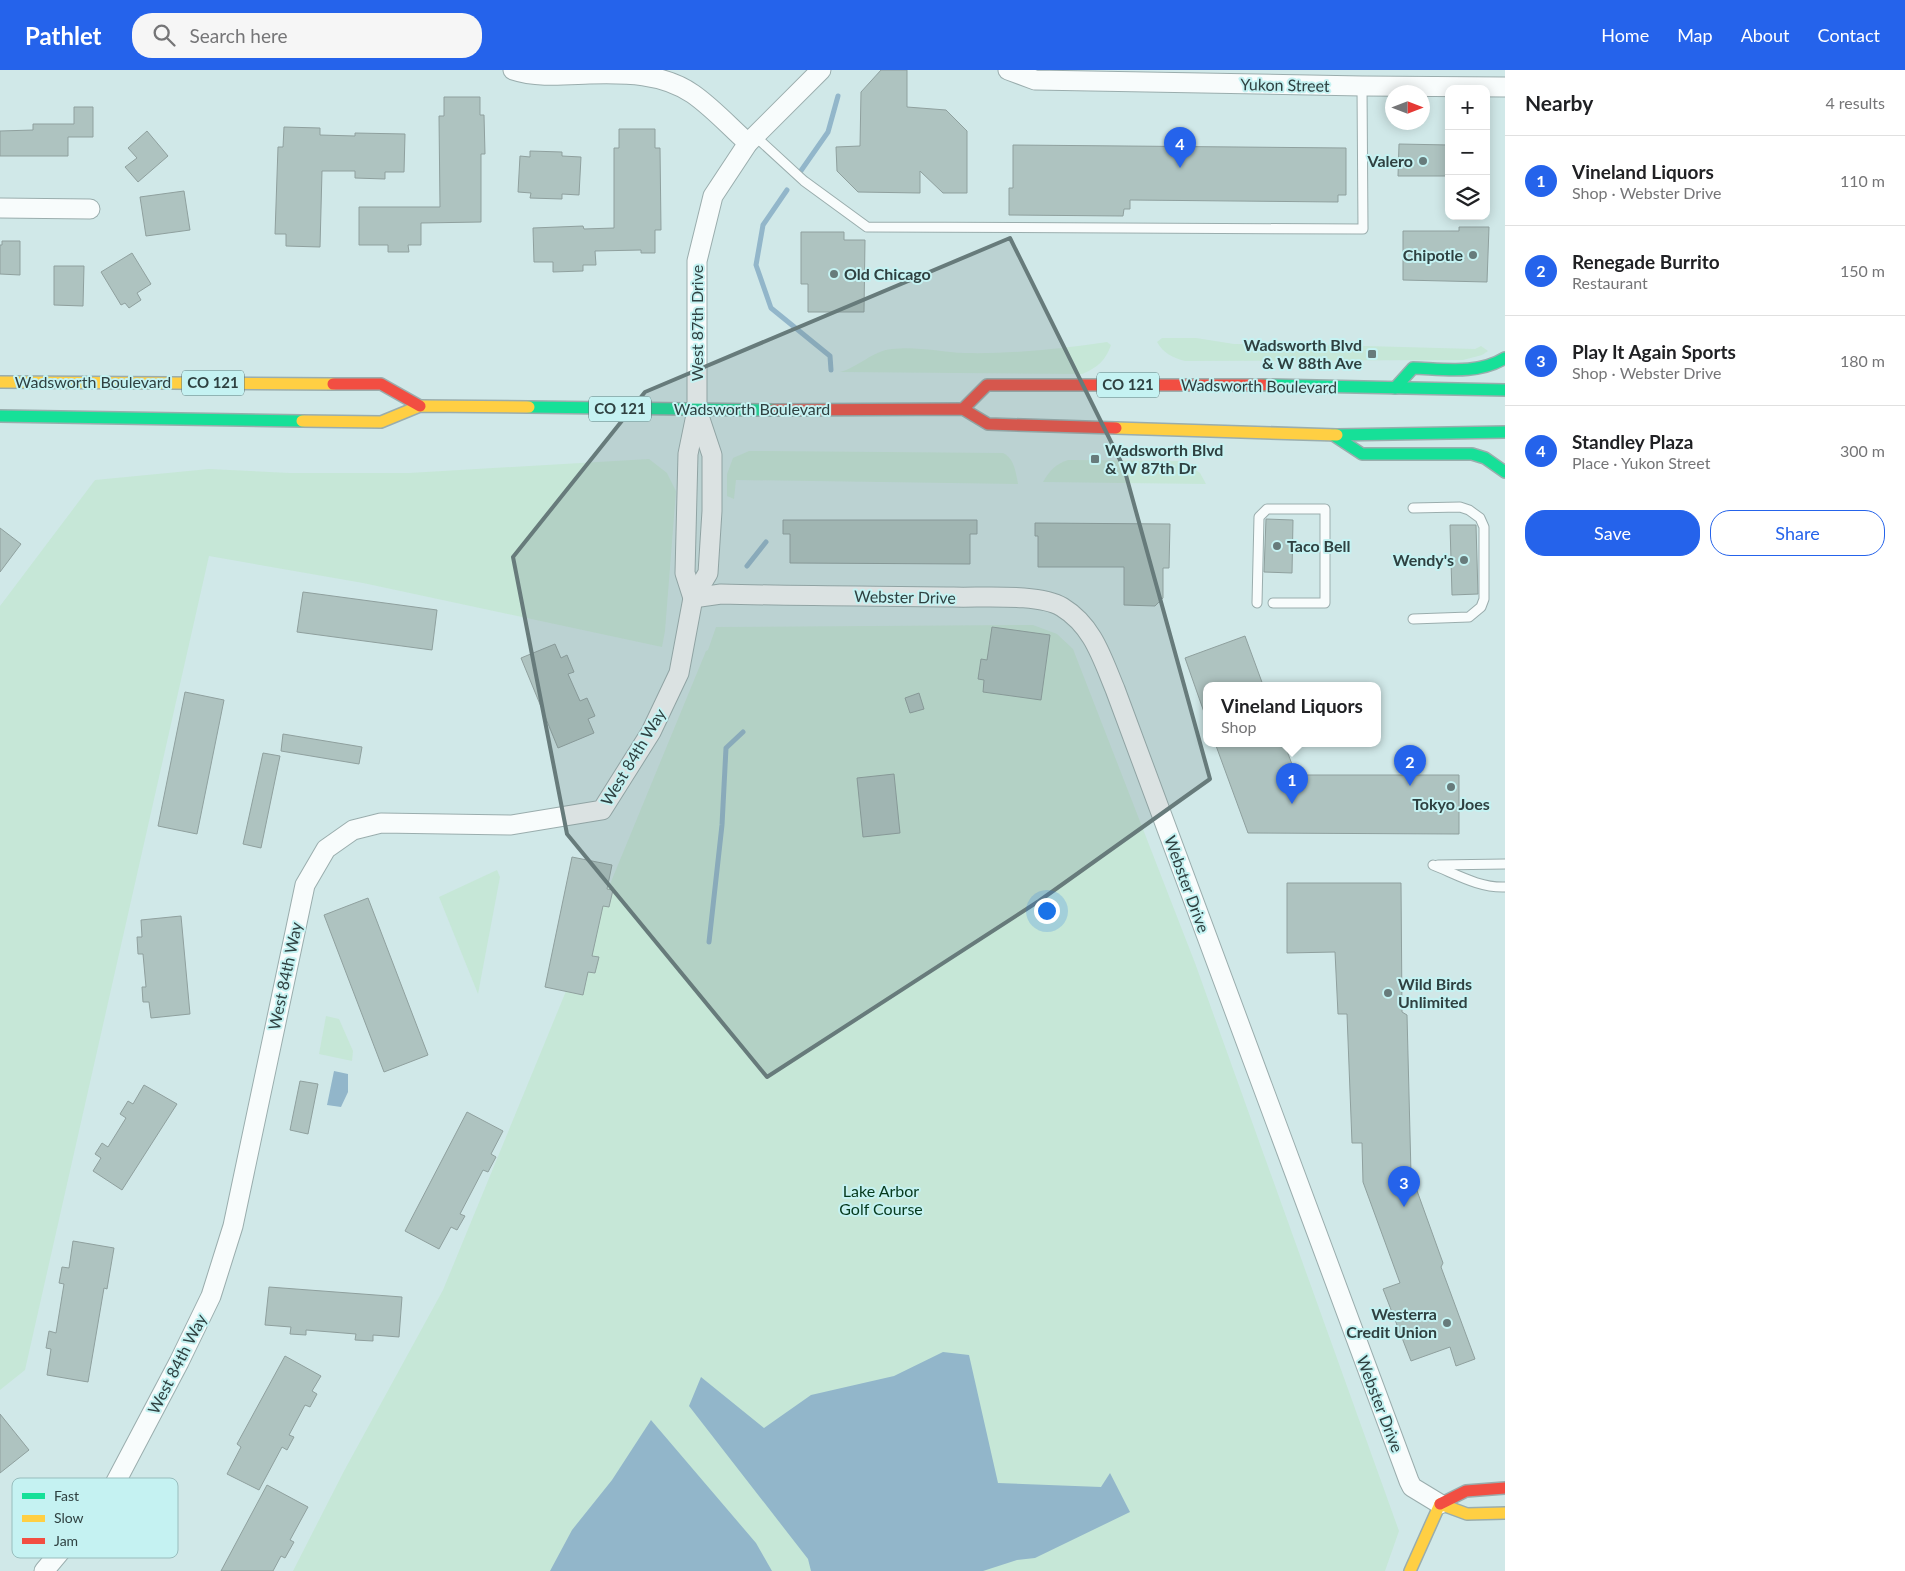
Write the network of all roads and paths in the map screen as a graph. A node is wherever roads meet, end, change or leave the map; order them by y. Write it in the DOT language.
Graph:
graph roads {
  1 [pos="513,70"];
  2 [pos="821,70"];
  3 [pos="1008,70"];
  4 [pos="595,72"];
  5 [pos="1166,76"];
  6 [pos="1326,78"];
  7 [pos="1362,78"];
  8 [pos="1505,87"];
  9 [pos="752,140"];
  10 [pos="0,208"];
  11 [pos="90,209"];
  12 [pos="1505,358"];
  13 [pos="0,382"];
  14 [pos="1395,388"];
  15 [pos="1505,390"];
  16 [pos="420,406"];
  17 [pos="963,409"];
  18 [pos="697,410"];
  19 [pos="0,416"];
  20 [pos="1505,432"];
  21 [pos="1333,435"];
  22 [pos="1505,472"];
  23 [pos="1413,508"];
  24 [pos="693,598"];
  25 [pos="1258,603"];
  26 [pos="1273,603"];
  27 [pos="1413,619"];
  28 [pos="1505,864"];
  29 [pos="1505,887"];
  30 [pos="118,1478"];
  31 [pos="1505,1488"];
  32 [pos="1440,1504"];
  33 [pos="1505,1514"];
  34 [pos="55,1558"];
  35 [pos="44,1571"];
  36 [pos="1410,1571"];
  1 -- 4 [label="street"];
  2 -- 9 [label="street, West 87th Drive"];
  3 -- 5 [label="street, Yukon Street"];
  4 -- 9 [label="street"];
  5 -- 6 [label="street, Yukon Street"];
  6 -- 7 [label="street, Yukon Street"];
  7 -- 8 [label="street, Yukon Street"];
  7 -- 9 [label="lane"];
  9 -- 18 [label="street, West 87th Drive"];
  10 -- 11 [label="street"];
  12 -- 14 [label="main road"];
  13 -- 16 [label="main road, Wadsworth Boulevard / CO 121"];
  14 -- 15 [label="main road, Wadsworth Boulevard / CO 121"];
  14 -- 17 [label="main road, Wadsworth Boulevard / CO 121"];
  16 -- 18 [label="main road, Wadsworth Boulevard / CO 121"];
  16 -- 19 [label="main road, Wadsworth Boulevard / CO 121"];
  17 -- 18 [label="main road, Wadsworth Boulevard / CO 121"];
  17 -- 21 [label="main road"];
  18 -- 24 [label="street, West 84th Way"];
  20 -- 21 [label="main road"];
  21 -- 22 [label="main road"];
  23 -- 27 [label="lane"];
  24 -- 30 [label="street, West 84th Way"];
  24 -- 32 [label="street, Webster Drive"];
  25 -- 26 [label="lane"];
  28 -- 29 [label="lane"];
  31 -- 32 [label="main road"];
  32 -- 33 [label="main road"];
  32 -- 36 [label="main road"];
  34 -- 35 [label="street, West 84th Way"];
}
